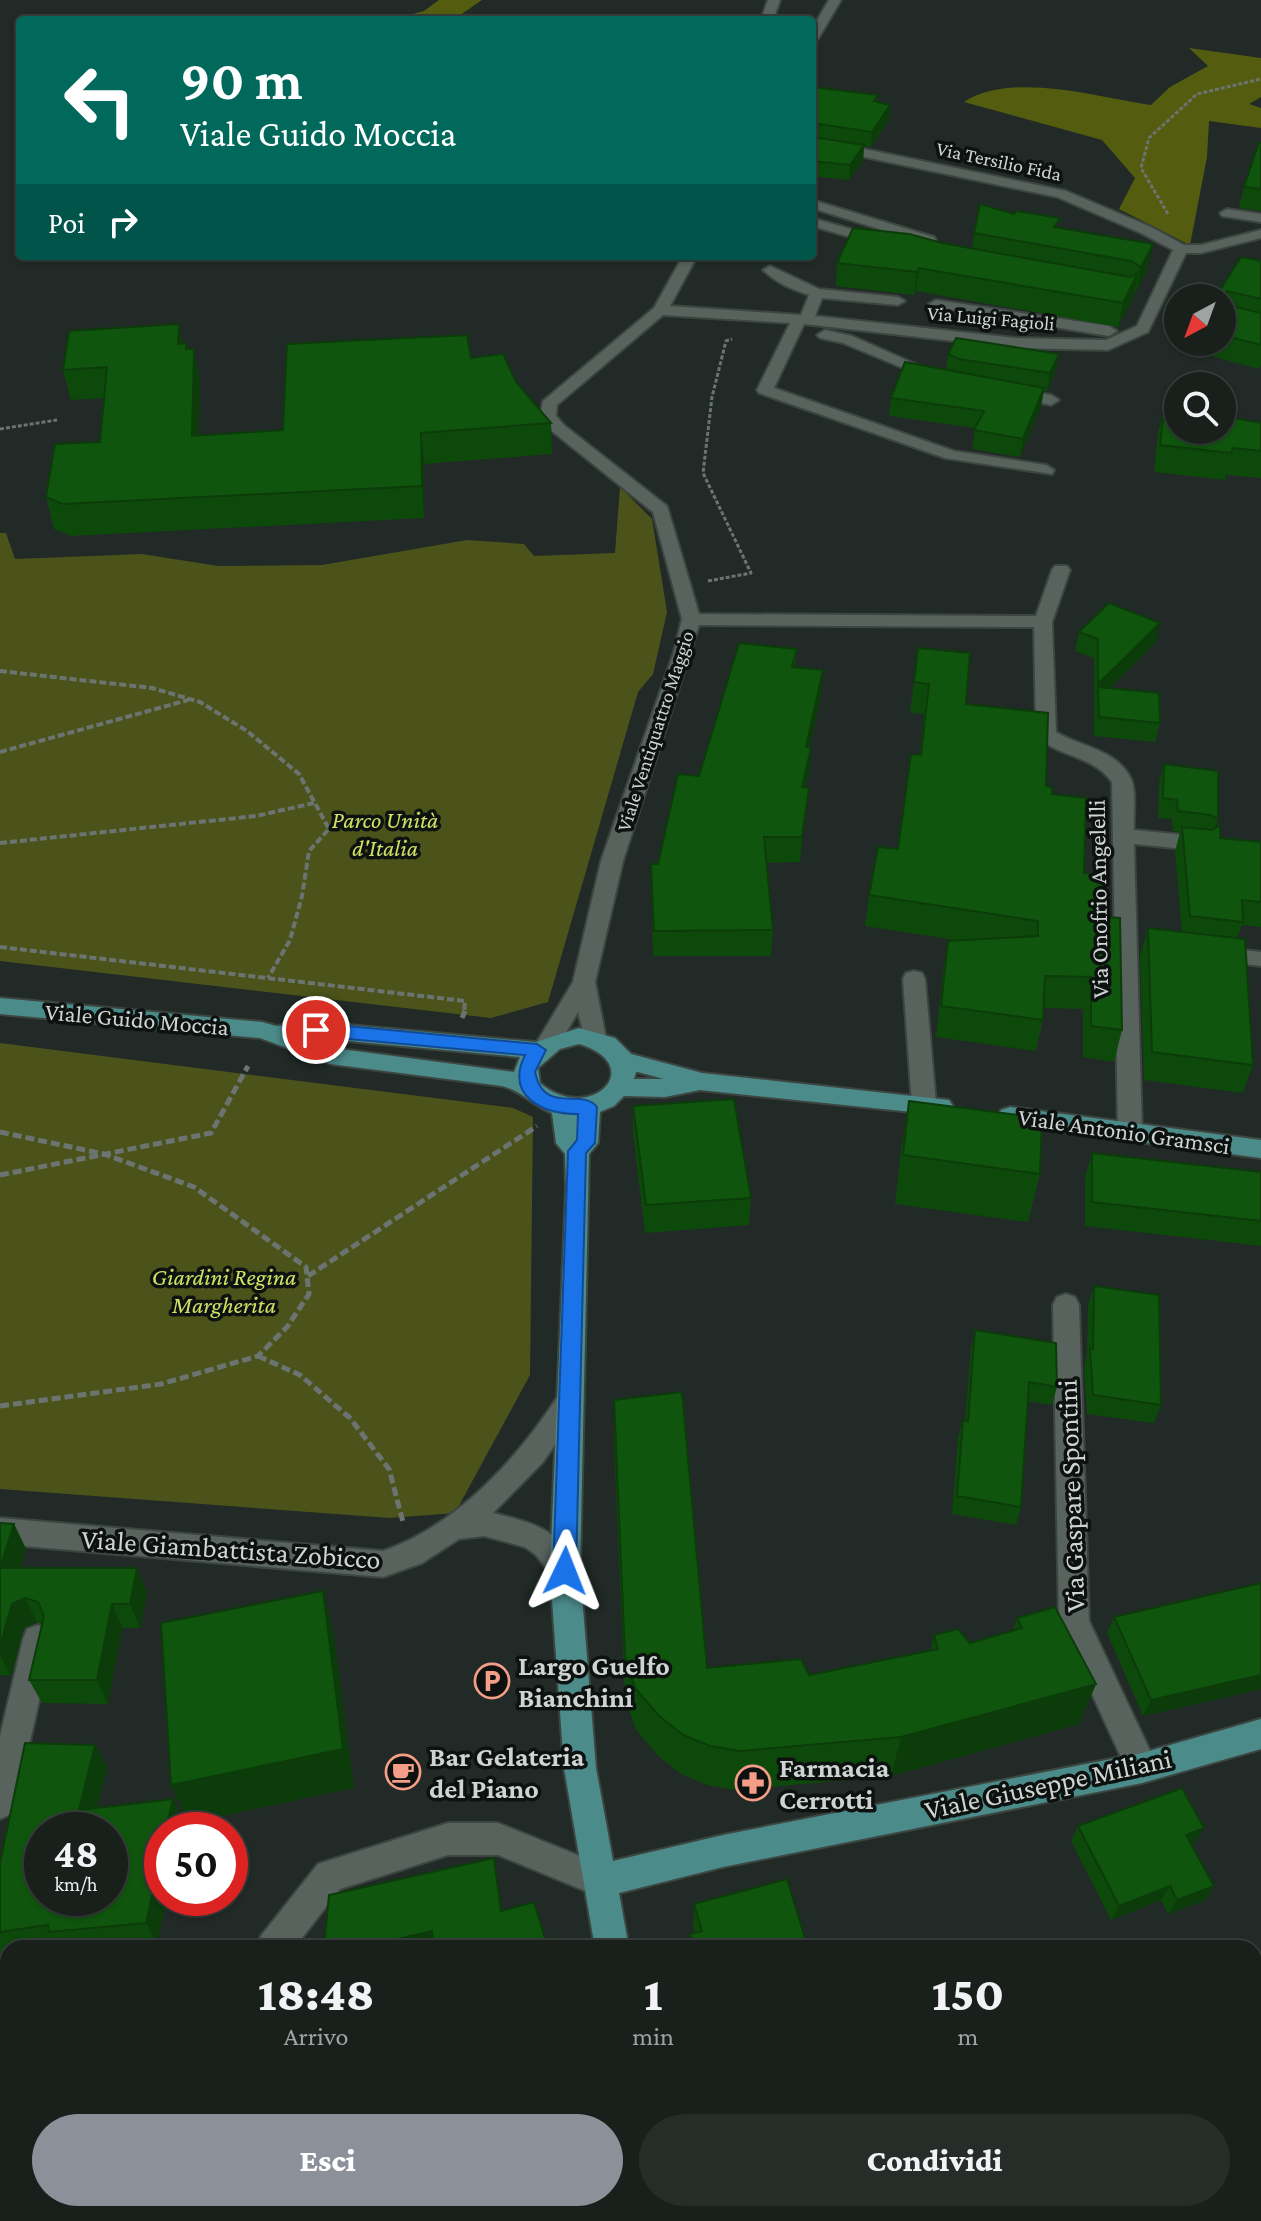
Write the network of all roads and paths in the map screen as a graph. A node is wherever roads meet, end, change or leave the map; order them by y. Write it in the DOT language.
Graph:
graph roads {
  1 [pos="835,0"];
  2 [pos="816,32"];
  3 [pos="1261,79"];
  4 [pos="816,146"];
  5 [pos="816,205"];
  6 [pos="1227,213"];
  7 [pos="1261,218"];
  8 [pos="816,223"];
  9 [pos="888,227"];
  10 [pos="1261,234"];
  11 [pos="870,239"];
  12 [pos="1181,249"];
  13 [pos="688,260"];
  14 [pos="770,270"];
  15 [pos="817,293"];
  16 [pos="898,301"];
  17 [pos="936,304"];
  18 [pos="660,310"];
  19 [pos="1016,316"];
  20 [pos="780,317"];
  21 [pos="800,322"];
  22 [pos="1109,331"];
  23 [pos="1006,342"];
  24 [pos="952,384"];
  25 [pos="994,391"];
  26 [pos="1051,400"];
  27 [pos="57,420"];
  28 [pos="0,429"];
  29 [pos="1046,470"];
  30 [pos="1061,570"];
  31 [pos="680,587"];
  32 [pos="691,619"];
  33 [pos="1043,622"];
  34 [pos="0,671"];
  35 [pos="189,699"];
  36 [pos="0,752"];
  37 [pos="314,803"];
  38 [pos="1122,836"];
  39 [pos="0,843"];
  40 [pos="1205,844"];
  41 [pos="1125,944"];
  42 [pos="0,947"];
  43 [pos="1155,948"];
  44 [pos="1199,953"];
  45 [pos="1258,959"];
  46 [pos="268,978"];
  47 [pos="914,979"];
  48 [pos="584,982"];
  49 [pos="0,1006"];
  50 [pos="460,1025"];
  51 [pos="275,1033"];
  52 [pos="594,1038"];
  53 [pos="543,1046"];
  54 [pos="248,1066"];
  55 [pos="623,1075"];
  56 [pos="528,1084"];
  57 [pos="924,1104"];
  58 [pos="576,1107"];
  59 [pos="540,1124"];
  60 [pos="0,1132"];
  61 [pos="1130,1132"];
  62 [pos="1261,1149"];
  63 [pos="104,1154"];
  64 [pos="0,1175"];
  65 [pos="307,1277"];
  66 [pos="1066,1305"];
  67 [pos="258,1356"];
  68 [pos="570,1401"];
  69 [pos="0,1406"];
  70 [pos="453,1527"];
  71 [pos="0,1531"];
  72 [pos="412,1554"];
  73 [pos="565,1571"];
  74 [pos="38,1639"];
  75 [pos="1261,1734"];
  76 [pos="1142,1768"];
  77 [pos="0,1803"];
  78 [pos="600,1881"];
  79 [pos="279,1940"];
  80 [pos="614,1940"];
  1 -- 2 [label="street"];
  3 -- 12 [label="path"];
  4 -- 12 [label="street, Via Tersilio Fida"];
  5 -- 9 [label="street"];
  6 -- 7 [label="street"];
  8 -- 11 [label="street"];
  9 -- 11 [label="street"];
  9 -- 11 [label="street"];
  10 -- 12 [label="street"];
  12 -- 23 [label="street, Via Luigi Fagioli"];
  13 -- 18 [label="street, Viale Ventiquattro Maggio"];
  14 -- 15 [label="street, Via Luigi Fagioli"];
  15 -- 16 [label="street, Via Luigi Fagioli"];
  15 -- 21 [label="street"];
  17 -- 19 [label="street"];
  18 -- 20 [label="street, Via Luigi Fagioli"];
  18 -- 31 [label="street, Viale Ventiquattro Maggio"];
  19 -- 22 [label="street"];
  19 -- 23 [label="street"];
  20 -- 21 [label="street, Via Luigi Fagioli"];
  20 -- 31 [label="path"];
  21 -- 23 [label="street, Via Luigi Fagioli"];
  21 -- 24 [label="street"];
  21 -- 29 [label="street"];
  25 -- 26 [label="street"];
  27 -- 28 [label="path"];
  30 -- 33 [label="street, Via Onofrio Angelelli"];
  31 -- 32 [label="street, Viale Ventiquattro Maggio"];
  32 -- 33 [label="street"];
  32 -- 48 [label="street, Viale Ventiquattro Maggio"];
  33 -- 38 [label="street, Via Onofrio Angelelli"];
  34 -- 35 [label="path"];
  35 -- 36 [label="path"];
  35 -- 37 [label="path"];
  37 -- 39 [label="path"];
  37 -- 46 [label="path"];
  38 -- 40 [label="street"];
  38 -- 41 [label="street, Via Onofrio Angelelli"];
  41 -- 43 [label="street"];
  41 -- 61 [label="street, Via Onofrio Angelelli"];
  42 -- 46 [label="path"];
  44 -- 45 [label="street"];
  46 -- 50 [label="path"];
  47 -- 57 [label="street"];
  48 -- 52 [label="street, Viale Ventiquattro Maggio"];
  48 -- 53 [label="street, Viale Ventiquattro Maggio"];
  49 -- 51 [label="main road, Viale Guido Moccia"];
  51 -- 53 [label="main road, Viale Guido Moccia"];
  51 -- 56 [label="main road, Viale Guido Moccia"];
  52 -- 53 [label="main road, Viale Guido Moccia"];
  52 -- 55 [label="main road"];
  53 -- 56 [label="main road"];
  54 -- 63 [label="path"];
  55 -- 57 [label="main road, Viale Antonio Gramsci"];
  55 -- 58 [label="main road"];
  56 -- 58 [label="main road, Viale Guido Moccia"];
  57 -- 61 [label="main road, Viale Antonio Gramsci"];
  58 -- 68 [label="main road"];
  59 -- 65 [label="path"];
  60 -- 63 [label="path"];
  61 -- 62 [label="main road, Viale Antonio Gramsci"];
  63 -- 64 [label="path"];
  63 -- 65 [label="path"];
  65 -- 67 [label="path"];
  66 -- 76 [label="street, Via Gaspare Spontini"];
  67 -- 69 [label="path"];
  67 -- 72 [label="path"];
  68 -- 70 [label="street, Viale Giambattista Zobicco"];
  68 -- 73 [label="main road"];
  70 -- 72 [label="street, Viale Giambattista Zobicco"];
  70 -- 73 [label="street"];
  71 -- 72 [label="street, Viale Giambattista Zobicco"];
  73 -- 78 [label="main road"];
  74 -- 77 [label="street"];
  75 -- 76 [label="main road, Viale Giuseppe Miliani"];
  76 -- 78 [label="main road, Viale Giuseppe Miliani"];
  78 -- 79 [label="street"];
  78 -- 80 [label="main road"];
}
